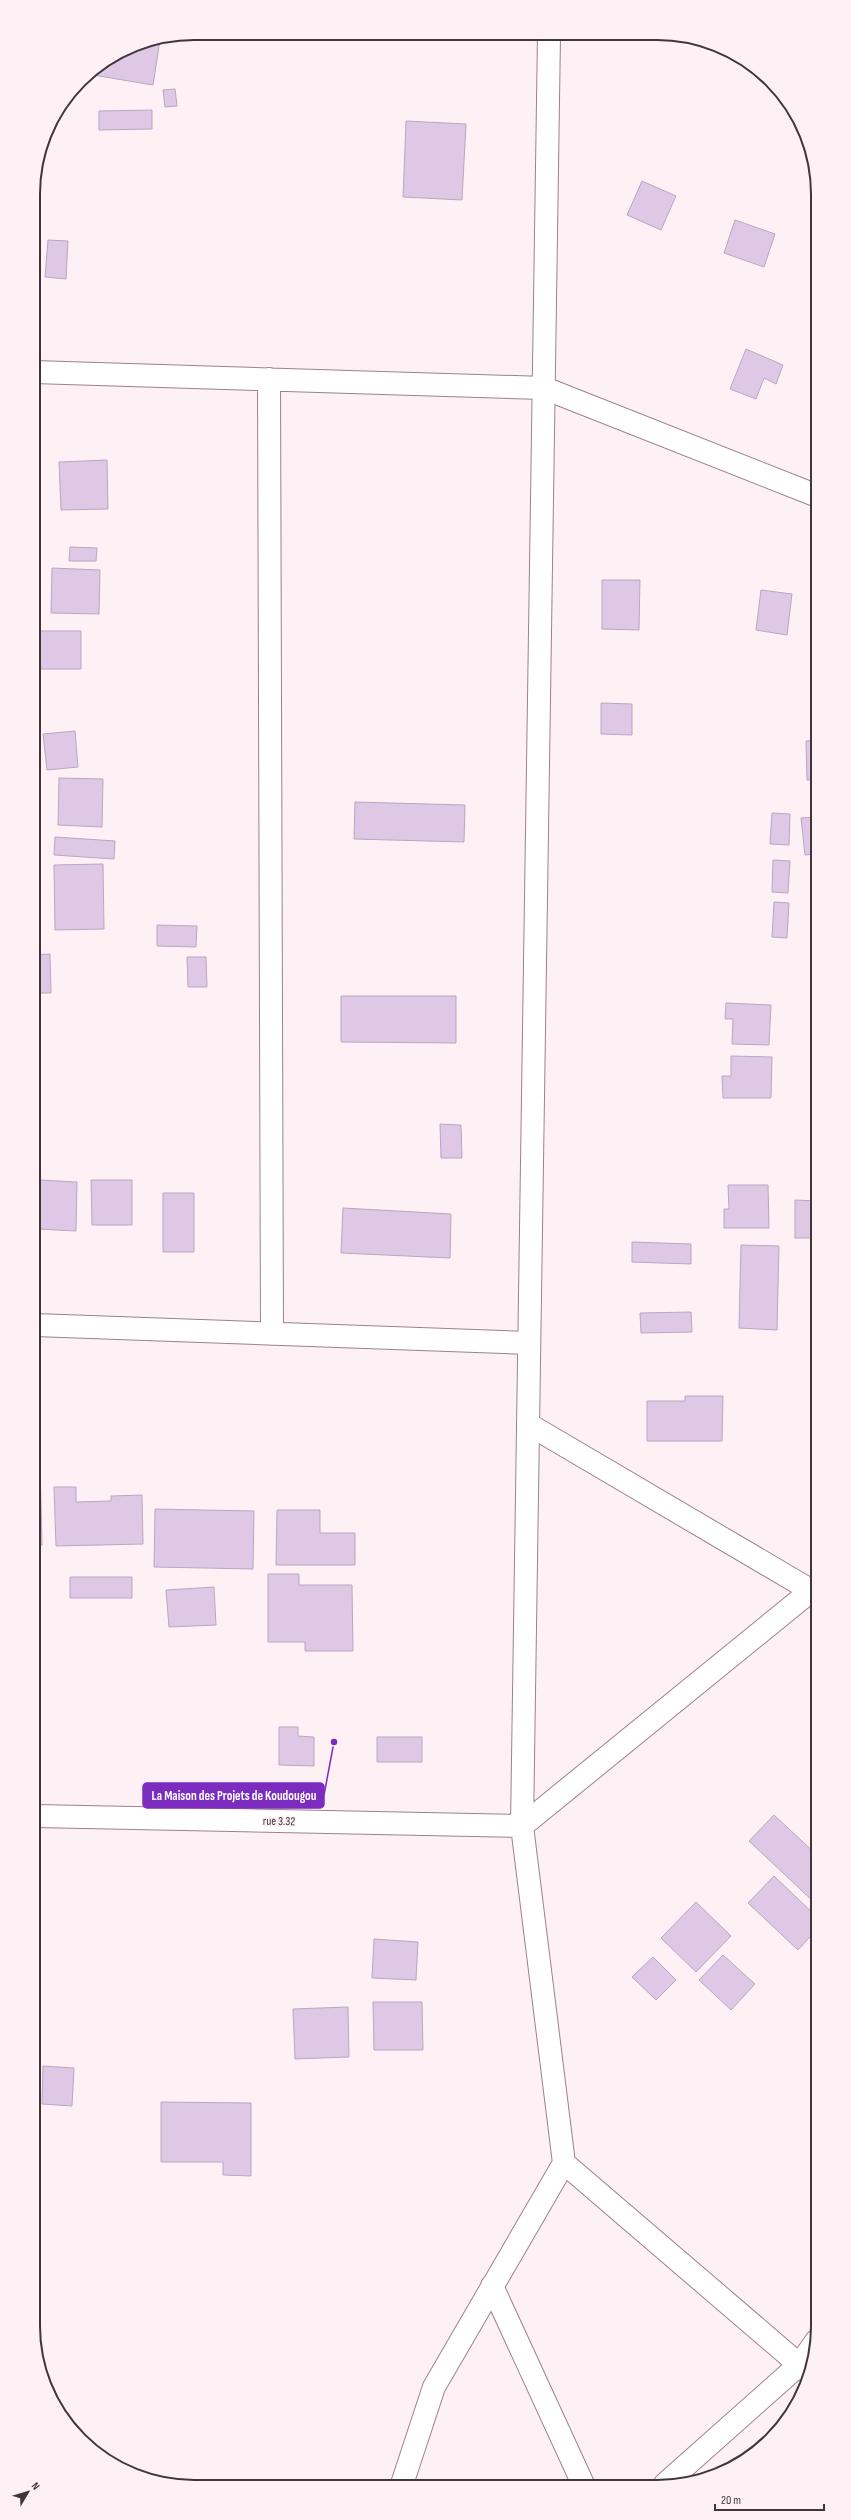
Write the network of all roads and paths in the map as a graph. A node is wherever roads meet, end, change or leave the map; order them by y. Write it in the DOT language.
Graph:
graph roads {
  1 [pos="549,40"];
  2 [pos="40,372"];
  3 [pos="269,379"];
  4 [pos="544,388"];
  5 [pos="811,493"];
  6 [pos="40,1325"];
  7 [pos="272,1334"];
  8 [pos="529,1343"];
  9 [pos="528,1424"];
  10 [pos="811,1586"];
  11 [pos="811,1590"];
  12 [pos="40,1816"];
  13 [pos="522,1826"];
  14 [pos="564,2163"];
  15 [pos="492,2286"];
  16 [pos="805,2368"];
  17 [pos="403,2480"];
  18 [pos="581,2480"];
  19 [pos="670,2480"];
  1 -- 4 [label="street"];
  2 -- 3 [label="street"];
  3 -- 4 [label="street"];
  3 -- 7 [label="street"];
  4 -- 5 [label="street"];
  4 -- 8 [label="street"];
  6 -- 7 [label="street"];
  7 -- 8 [label="street"];
  8 -- 9 [label="street"];
  9 -- 10 [label="street"];
  9 -- 13 [label="street"];
  11 -- 13 [label="street"];
  12 -- 13 [label="street, rue 3.32"];
  13 -- 14 [label="street"];
  14 -- 15 [label="street"];
  14 -- 16 [label="street"];
  15 -- 17 [label="street"];
  15 -- 18 [label="street"];
  16 -- 19 [label="street"];
}
